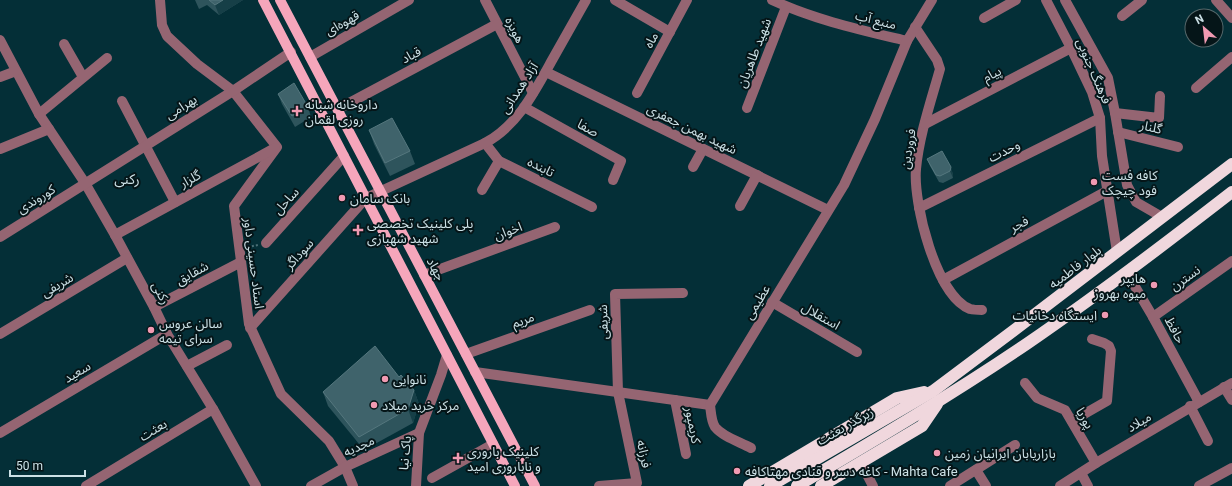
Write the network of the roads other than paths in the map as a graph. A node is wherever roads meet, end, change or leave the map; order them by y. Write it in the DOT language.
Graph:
graph roads {
  1 [pos="160,0"];
  2 [pos="263,0"];
  3 [pos="280,0"];
  4 [pos="408,0"];
  5 [pos="485,0"];
  6 [pos="586,0"];
  7 [pos="615,0"];
  8 [pos="686,0"];
  9 [pos="772,0"];
  10 [pos="932,0"];
  11 [pos="1016,0"];
  12 [pos="1046,0"];
  13 [pos="1066,0"];
  14 [pos="1142,0"];
  15 [pos="1216,0"];
  16 [pos="786,7"];
  17 [pos="1122,16"];
  18 [pos="984,18"];
  19 [pos="1232,18"];
  20 [pos="496,24"];
  21 [pos="914,28"];
  22 [pos="670,32"];
  23 [pos="0,40"];
  24 [pos="907,41"];
  25 [pos="64,44"];
  26 [pos="1071,48"];
  27 [pos="291,52"];
  28 [pos="310,57"];
  29 [pos="1232,57"];
  30 [pos="107,58"];
  31 [pos="16,71"];
  32 [pos="546,72"];
  33 [pos="0,77"];
  34 [pos="83,77"];
  35 [pos="1196,88"];
  36 [pos="232,91"];
  37 [pos="533,93"];
  38 [pos="637,93"];
  39 [pos="1160,96"];
  40 [pos="122,101"];
  41 [pos="524,107"];
  42 [pos="747,108"];
  43 [pos="338,109"];
  44 [pos="1115,113"];
  45 [pos="39,114"];
  46 [pos="1100,118"];
  47 [pos="925,124"];
  48 [pos="49,129"];
  49 [pos="1118,132"];
  50 [pos="484,143"];
  51 [pos="145,145"];
  52 [pos="277,147"];
  53 [pos="1178,147"];
  54 [pos="0,149"];
  55 [pos="703,149"];
  56 [pos="344,156"];
  57 [pos="499,161"];
  58 [pos="1232,164"];
  59 [pos="693,167"];
  60 [pos="757,175"];
  61 [pos="613,180"];
  62 [pos="85,183"];
  63 [pos="482,190"];
  64 [pos="1107,191"];
  65 [pos="381,192"];
  66 [pos="1232,192"];
  67 [pos="366,198"];
  68 [pos="175,202"];
  69 [pos="740,206"];
  70 [pos="592,207"];
  71 [pos="919,208"];
  72 [pos="828,210"];
  73 [pos="1162,217"];
  74 [pos="555,228"];
  75 [pos="115,234"];
  76 [pos="0,237"];
  77 [pos="266,244"];
  78 [pos="1117,252"];
  79 [pos="127,258"];
  80 [pos="1232,261"];
  81 [pos="241,262"];
  82 [pos="1126,273"];
  83 [pos="424,275"];
  84 [pos="943,280"];
  85 [pos="683,293"];
  86 [pos="772,302"];
  87 [pos="154,307"];
  88 [pos="590,310"];
  89 [pos="982,310"];
  90 [pos="1153,317"];
  91 [pos="250,328"];
  92 [pos="0,334"];
  93 [pos="167,334"];
  94 [pos="1092,339"];
  95 [pos="227,345"];
  96 [pos="857,352"];
  97 [pos="466,354"];
  98 [pos="447,355"];
  99 [pos="187,366"];
  100 [pos="475,372"];
  101 [pos="1025,383"];
  102 [pos="1228,385"];
  103 [pos="618,392"];
  104 [pos="936,396"];
  105 [pos="675,400"];
  106 [pos="1232,400"];
  107 [pos="1194,404"];
  108 [pos="710,405"];
  109 [pos="212,409"];
  110 [pos="1072,422"];
  111 [pos="0,433"];
  112 [pos="419,433"];
  113 [pos="1208,440"];
  114 [pos="493,444"];
  115 [pos="1014,445"];
  116 [pos="751,448"];
  117 [pos="686,454"];
  118 [pos="1096,463"];
  119 [pos="860,464"];
  120 [pos="344,467"];
  121 [pos="1232,468"];
  122 [pos="976,470"];
  123 [pos="1081,473"];
  124 [pos="432,478"];
  125 [pos="86,486"];
  126 [pos="256,486"];
  127 [pos="311,486"];
  128 [pos="353,486"];
  129 [pos="416,486"];
  130 [pos="515,486"];
  131 [pos="535,486"];
  132 [pos="599,486"];
  133 [pos="749,486"];
  134 [pos="770,486"];
  135 [pos="797,486"];
  136 [pos="821,486"];
  137 [pos="873,486"];
  138 [pos="950,486"];
  139 [pos="986,486"];
  140 [pos="1060,486"];
  141 [pos="1088,486"];
  142 [pos="1199,486"];
  1 -- 36 [label="street"];
  2 -- 27 [label="main road"];
  3 -- 28 [label="main road, جهاد"];
  4 -- 28 [label="street, قهوه‌ای"];
  5 -- 20 [label="street, هویزه"];
  6 -- 32 [label="street, آزاد همدانی"];
  7 -- 22 [label="street"];
  8 -- 22 [label="street, ماه"];
  9 -- 16 [label="street, منبع آب"];
  10 -- 21 [label="street, عظیمی"];
  11 -- 18 [label="street"];
  12 -- 26 [label="street, فرهنگ جنوبی"];
  13 -- 44 [label="street, فرهنگ جنوبی"];
  14 -- 17 [label="street"];
  15 -- 19 [label="street"];
  16 -- 24 [label="street, منبع آب"];
  16 -- 42 [label="street, شهید طاهریان"];
  20 -- 37 [label="street, هویزه"];
  20 -- 43 [label="street, قباد"];
  21 -- 24 [label="street, عظیمی"];
  21 -- 47 [label="street, فروردین"];
  22 -- 38 [label="street, ماه"];
  23 -- 31 [label="street, رکنی"];
  24 -- 72 [label="street, عظیمی"];
  25 -- 34 [label="street"];
  26 -- 46 [label="street, فرهنگ جنوبی"];
  26 -- 47 [label="street, پیام"];
  27 -- 36 [label="street, بهرامی"];
  27 -- 56 [label="main road"];
  28 -- 43 [label="main road, جهاد"];
  29 -- 35 [label="street"];
  30 -- 34 [label="street"];
  31 -- 33 [label="street"];
  31 -- 45 [label="street, رکنی"];
  32 -- 37 [label="street, آزاد همدانی"];
  32 -- 55 [label="street, شهید بهمن جعفری"];
  34 -- 45 [label="street"];
  36 -- 51 [label="street, بهرامی"];
  36 -- 52 [label="street"];
  37 -- 41 [label="street, آزاد همدانی"];
  39 -- 44 [label="street"];
  40 -- 51 [label="street"];
  41 -- 50 [label="street, آزاد همدانی"];
  41 -- 61 [label="street, صفا"];
  43 -- 65 [label="main road, جهاد"];
  44 -- 49 [label="street, فرهنگ جنوبی"];
  45 -- 48 [label="street, رکنی"];
  46 -- 64 [label="street, فرهنگ جنوبی"];
  46 -- 71 [label="street, وحدت"];
  47 -- 71 [label="street, فروردین"];
  48 -- 54 [label="street"];
  48 -- 62 [label="street, رکنی"];
  49 -- 53 [label="street, گلنار"];
  49 -- 73 [label="street, فرهنگ جنوبی"];
  50 -- 57 [label="street, تابنده"];
  50 -- 65 [label="street, آزاد همدانی"];
  51 -- 62 [label="street, بهرامی"];
  51 -- 68 [label="street"];
  52 -- 68 [label="street, گلزار"];
  52 -- 81 [label="street, استاد حسینی داور"];
  55 -- 59 [label="street"];
  55 -- 60 [label="street, شهید بهمن جعفری"];
  56 -- 67 [label="main road"];
  56 -- 77 [label="street, ساحل"];
  57 -- 63 [label="street"];
  57 -- 70 [label="street, تابنده"];
  58 -- 73 [label="highway, بلوار فاطمیه"];
  60 -- 69 [label="street"];
  60 -- 72 [label="street, شهید بهمن جعفری"];
  62 -- 75 [label="street, رکنی"];
  62 -- 76 [label="street, کوروندی"];
  64 -- 78 [label="street, فرهنگ جنوبی"];
  64 -- 84 [label="street, فجر"];
  65 -- 67 [label="street, آزاد همدانی"];
  65 -- 83 [label="main road, جهاد"];
  66 -- 82 [label="highway"];
  67 -- 91 [label="street, سوداگر"];
  67 -- 98 [label="main road"];
  68 -- 75 [label="street, گلزار"];
  71 -- 84 [label="street, فروردین"];
  72 -- 86 [label="street, عظیمی"];
  73 -- 78 [label="highway, بلوار فاطمیه"];
  74 -- 83 [label="street, اخوان"];
  75 -- 79 [label="street, رکنی"];
  78 -- 104 [label="highway, بلوار فاطمیه"];
  79 -- 87 [label="street, رکنی"];
  79 -- 92 [label="street, شریفی"];
  80 -- 90 [label="street, نسترن"];
  81 -- 87 [label="street, شقایق"];
  81 -- 91 [label="street, استاد حسینی داور"];
  82 -- 90 [label="street, حافظ"];
  82 -- 104 [label="highway"];
  83 -- 97 [label="main road, جهاد"];
  84 -- 89 [label="street, فروردین"];
  85 -- 103 [label="street, شریفی"];
  86 -- 96 [label="street, استقلال"];
  86 -- 108 [label="street, عظیمی"];
  87 -- 93 [label="street, رکنی"];
  88 -- 97 [label="street, مریم"];
  90 -- 107 [label="street, حافظ"];
  91 -- 120 [label="street, استاد حسینی داور"];
  93 -- 99 [label="street, رکنی"];
  93 -- 111 [label="street, سعید"];
  94 -- 110 [label="street"];
  95 -- 99 [label="street"];
  97 -- 100 [label="main road, جهاد"];
  98 -- 112 [label="street, پاک نیا"];
  98 -- 114 [label="main road"];
  99 -- 109 [label="street, رکنی"];
  100 -- 103 [label="street"];
  100 -- 131 [label="main road, جهاد"];
  101 -- 110 [label="street, پوریا"];
  102 -- 106 [label="street"];
  102 -- 107 [label="street, میلاد"];
  103 -- 105 [label="street"];
  103 -- 132 [label="street, فرزانه"];
  104 -- 119 [label="highway"];
  104 -- 133 [label="highway"];
  104 -- 134 [label="highway, زیرگذر بعثت"];
  104 -- 135 [label="highway, زیرگذر بعثت"];
  105 -- 108 [label="street"];
  105 -- 117 [label="street, کریمپور"];
  107 -- 113 [label="street, حافظ"];
  107 -- 118 [label="street, میلاد"];
  108 -- 116 [label="street"];
  109 -- 125 [label="street, بعثت"];
  109 -- 126 [label="street, رکنی"];
  110 -- 118 [label="street, پوریا"];
  112 -- 120 [label="street, مجدیه"];
  112 -- 129 [label="street, پاک نیا"];
  114 -- 124 [label="street"];
  114 -- 130 [label="main road"];
  115 -- 122 [label="street"];
  118 -- 123 [label="street, میلاد"];
  119 -- 136 [label="highway"];
  119 -- 137 [label="street"];
  120 -- 127 [label="street, مجدیه"];
  120 -- 128 [label="street, استاد حسینی داور"];
  121 -- 142 [label="street"];
  122 -- 138 [label="street"];
  122 -- 139 [label="street"];
  123 -- 140 [label="street, میلاد"];
  123 -- 141 [label="street"];
}
